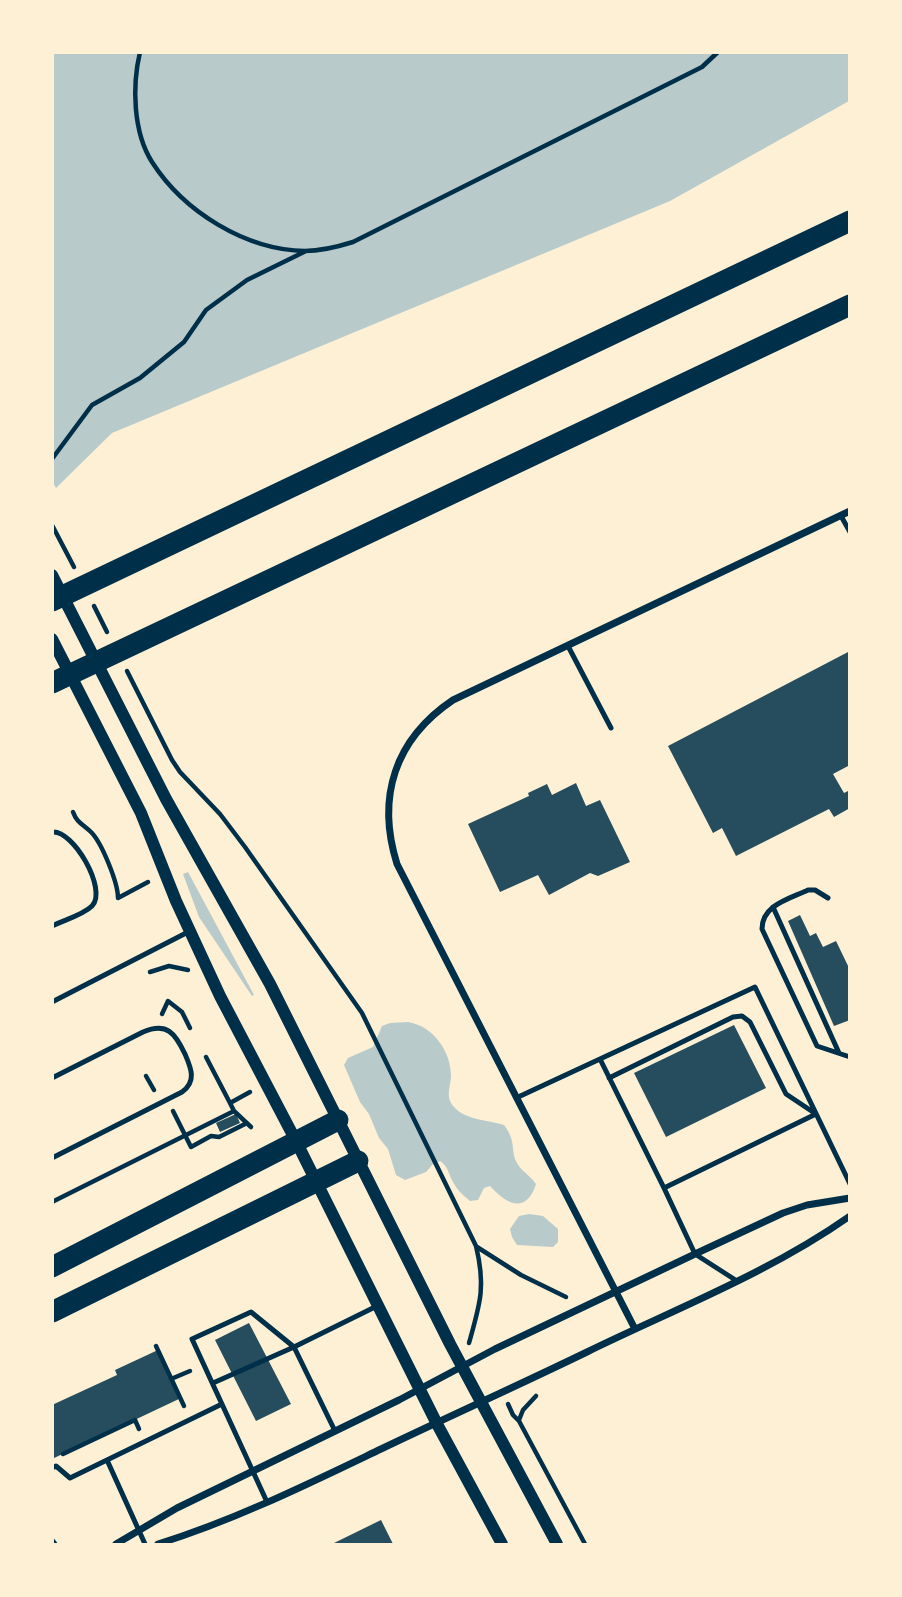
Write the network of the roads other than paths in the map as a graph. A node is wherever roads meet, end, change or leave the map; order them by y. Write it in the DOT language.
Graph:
graph roads {
  1 [pos="849,221"];
  2 [pos="849,305"];
  3 [pos="849,312"];
  4 [pos="823,318"];
  5 [pos="849,511"];
  6 [pos="841,516"];
  7 [pos="849,532"];
  8 [pos="122,566"];
  9 [pos="52,575"];
  10 [pos="52,589"];
  11 [pos="52,601"];
  12 [pos="52,639"];
  13 [pos="568,646"];
  14 [pos="52,684"];
  15 [pos="611,728"];
  16 [pos="52,832"];
  17 [pos="828,898"];
  18 [pos="773,907"];
  19 [pos="52,926"];
  20 [pos="190,931"];
  21 [pos="52,1002"];
  22 [pos="839,1053"];
  23 [pos="849,1057"];
  24 [pos="600,1059"];
  25 [pos="52,1078"];
  26 [pos="609,1078"];
  27 [pos="516,1098"];
  28 [pos="816,1114"];
  29 [pos="338,1120"];
  30 [pos="296,1141"];
  31 [pos="52,1158"];
  32 [pos="358,1161"];
  33 [pos="316,1182"];
  34 [pos="849,1184"];
  35 [pos="664,1188"];
  36 [pos="849,1198"];
  37 [pos="849,1216"];
  38 [pos="695,1254"];
  39 [pos="52,1267"];
  40 [pos="737,1281"];
  41 [pos="617,1293"];
  42 [pos="377,1306"];
  43 [pos="52,1312"];
  44 [pos="635,1329"];
  45 [pos="294,1346"];
  46 [pos="463,1367"];
  47 [pos="213,1383"];
  48 [pos="419,1389"];
  49 [pos="482,1403"];
  50 [pos="222,1404"];
  51 [pos="436,1424"];
  52 [pos="335,1431"];
  53 [pos="107,1461"];
  54 [pos="52,1468"];
  55 [pos="253,1471"];
  56 [pos="267,1502"];
  57 [pos="139,1531"];
  58 [pos="52,1539"];
  59 [pos="55,1545"];
  60 [pos="116,1545"];
  61 [pos="145,1545"];
  62 [pos="158,1545"];
  63 [pos="502,1545"];
  64 [pos="557,1545"];
  1 -- 8 [label="highway"];
  2 -- 4 [label="highway"];
  3 -- 4 [label="highway"];
  4 -- 14 [label="highway"];
  5 -- 6 [label="street"];
  6 -- 7 [label="lane"];
  6 -- 13 [label="street"];
  8 -- 10 [label="highway"];
  8 -- 11 [label="highway"];
  9 -- 29 [label="street"];
  12 -- 20 [label="street"];
  13 -- 15 [label="lane"];
  13 -- 27 [label="street"];
  16 -- 19 [label="lane"];
  17 -- 18 [label="lane"];
  18 -- 22 [label="lane"];
  18 -- 22 [label="lane"];
  20 -- 21 [label="lane"];
  20 -- 30 [label="street"];
  22 -- 23 [label="lane"];
  24 -- 26 [label="lane"];
  24 -- 27 [label="lane"];
  24 -- 28 [label="lane"];
  25 -- 31 [label="lane"];
  26 -- 28 [label="lane"];
  26 -- 35 [label="lane"];
  27 -- 41 [label="street"];
  28 -- 34 [label="lane"];
  28 -- 35 [label="lane"];
  29 -- 30 [label="highway"];
  29 -- 32 [label="street"];
  30 -- 33 [label="street"];
  30 -- 39 [label="highway"];
  32 -- 33 [label="highway"];
  32 -- 46 [label="street"];
  33 -- 42 [label="street"];
  33 -- 43 [label="highway"];
  35 -- 38 [label="lane"];
  36 -- 38 [label="street"];
  37 -- 40 [label="street"];
  38 -- 40 [label="lane"];
  38 -- 41 [label="street"];
  40 -- 44 [label="street"];
  41 -- 44 [label="street"];
  41 -- 46 [label="street"];
  42 -- 45 [label="lane"];
  42 -- 48 [label="street"];
  44 -- 49 [label="street"];
  45 -- 47 [label="lane"];
  45 -- 47 [label="lane"];
  45 -- 52 [label="lane"];
  46 -- 48 [label="street"];
  46 -- 49 [label="street"];
  47 -- 50 [label="lane"];
  48 -- 51 [label="street"];
  48 -- 52 [label="street"];
  49 -- 51 [label="street"];
  49 -- 64 [label="street"];
  50 -- 53 [label="lane"];
  50 -- 55 [label="lane"];
  51 -- 56 [label="street"];
  51 -- 63 [label="street"];
  52 -- 55 [label="street"];
  53 -- 54 [label="lane"];
  53 -- 57 [label="lane"];
  55 -- 56 [label="lane"];
  55 -- 57 [label="street"];
  56 -- 62 [label="street"];
  57 -- 60 [label="street"];
  57 -- 61 [label="lane"];
  58 -- 59 [label="lane"];
}
